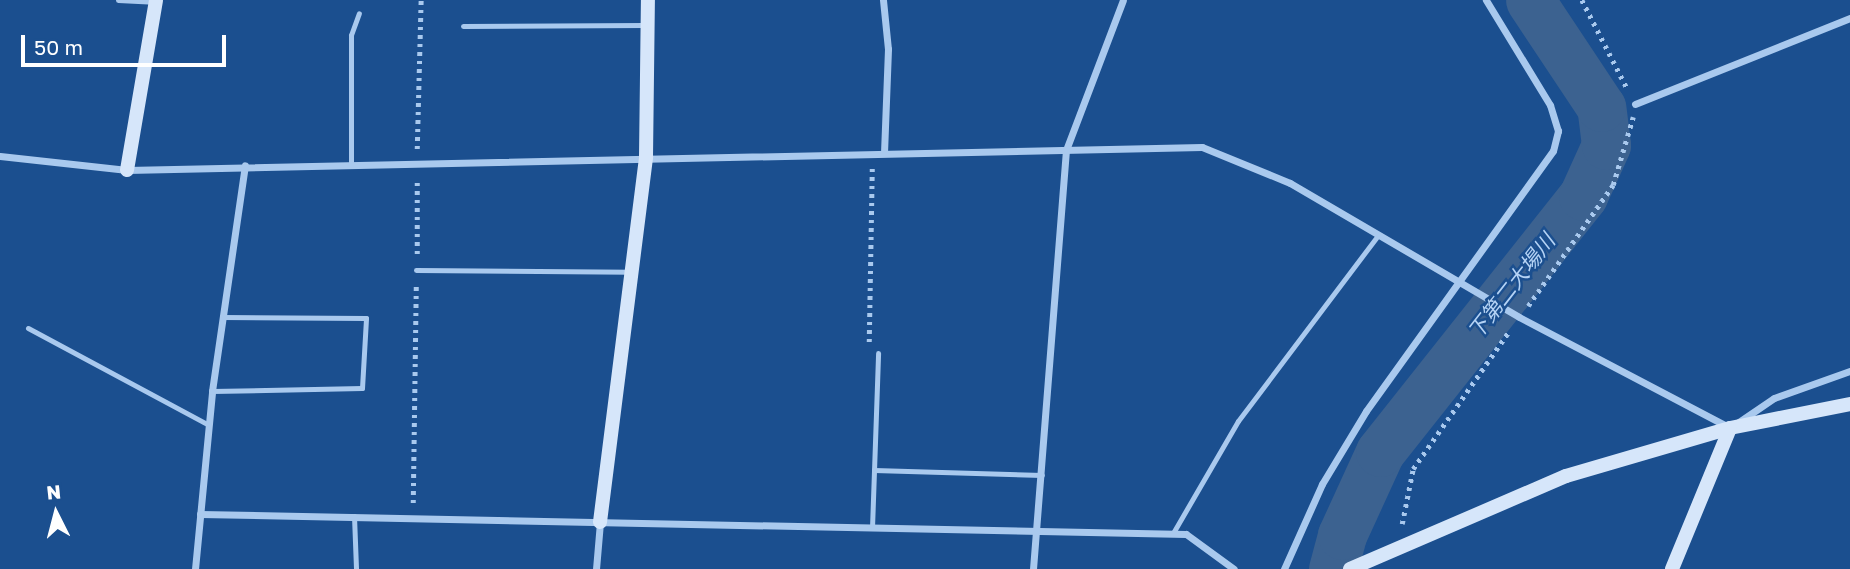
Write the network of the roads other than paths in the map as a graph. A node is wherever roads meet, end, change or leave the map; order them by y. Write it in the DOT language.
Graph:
graph roads {
  1 [pos="118,0"];
  2 [pos="648,0"];
  3 [pos="883,0"];
  4 [pos="1123,0"];
  5 [pos="1486,0"];
  6 [pos="156,1"];
  7 [pos="359,13"];
  8 [pos="1850,18"];
  9 [pos="648,25"];
  10 [pos="463,26"];
  11 [pos="1635,104"];
  12 [pos="1066,150"];
  13 [pos="884,153"];
  14 [pos="0,156"];
  15 [pos="646,157"];
  16 [pos="351,162"];
  17 [pos="245,165"];
  18 [pos="127,170"];
  19 [pos="1378,235"];
  20 [pos="416,271"];
  21 [pos="631,272"];
  22 [pos="1461,282"];
  23 [pos="222,317"];
  24 [pos="28,328"];
  25 [pos="878,353"];
  26 [pos="1850,371"];
  27 [pos="212,391"];
  28 [pos="1850,404"];
  29 [pos="209,425"];
  30 [pos="1730,428"];
  31 [pos="874,470"];
  32 [pos="1042,475"];
  33 [pos="200,514"];
  34 [pos="354,516"];
  35 [pos="600,522"];
  36 [pos="872,528"];
  37 [pos="1037,532"];
  38 [pos="1173,533"];
  39 [pos="195,569"];
  40 [pos="356,569"];
  41 [pos="596,569"];
  42 [pos="1033,569"];
  43 [pos="1234,569"];
  44 [pos="1284,569"];
  45 [pos="1350,569"];
  46 [pos="1672,569"];
  1 -- 6 [label="lane"];
  2 -- 9 [label="street"];
  3 -- 13 [label="street"];
  4 -- 12 [label="street"];
  5 -- 22 [label="street"];
  6 -- 18 [label="street"];
  7 -- 16 [label="lane"];
  8 -- 11 [label="street"];
  9 -- 10 [label="lane"];
  9 -- 15 [label="street"];
  12 -- 13 [label="street"];
  12 -- 19 [label="street"];
  12 -- 32 [label="street"];
  13 -- 15 [label="street"];
  14 -- 18 [label="street"];
  15 -- 16 [label="street"];
  15 -- 21 [label="street"];
  16 -- 17 [label="street"];
  17 -- 18 [label="street"];
  17 -- 23 [label="street"];
  19 -- 22 [label="street"];
  19 -- 38 [label="lane"];
  20 -- 21 [label="lane"];
  21 -- 35 [label="street"];
  22 -- 30 [label="street"];
  22 -- 44 [label="street"];
  23 -- 27 [label="street"];
  23 -- 27 [label="lane"];
  24 -- 29 [label="lane"];
  25 -- 31 [label="lane"];
  26 -- 30 [label="street"];
  27 -- 29 [label="street"];
  28 -- 30 [label="street"];
  29 -- 33 [label="street"];
  30 -- 45 [label="street"];
  30 -- 46 [label="street"];
  31 -- 32 [label="lane"];
  31 -- 36 [label="lane"];
  32 -- 37 [label="street"];
  33 -- 34 [label="street"];
  33 -- 39 [label="street"];
  34 -- 35 [label="street"];
  34 -- 40 [label="lane"];
  35 -- 36 [label="street"];
  35 -- 41 [label="street"];
  36 -- 37 [label="street"];
  37 -- 38 [label="street"];
  37 -- 42 [label="street"];
  38 -- 43 [label="street"];
}
